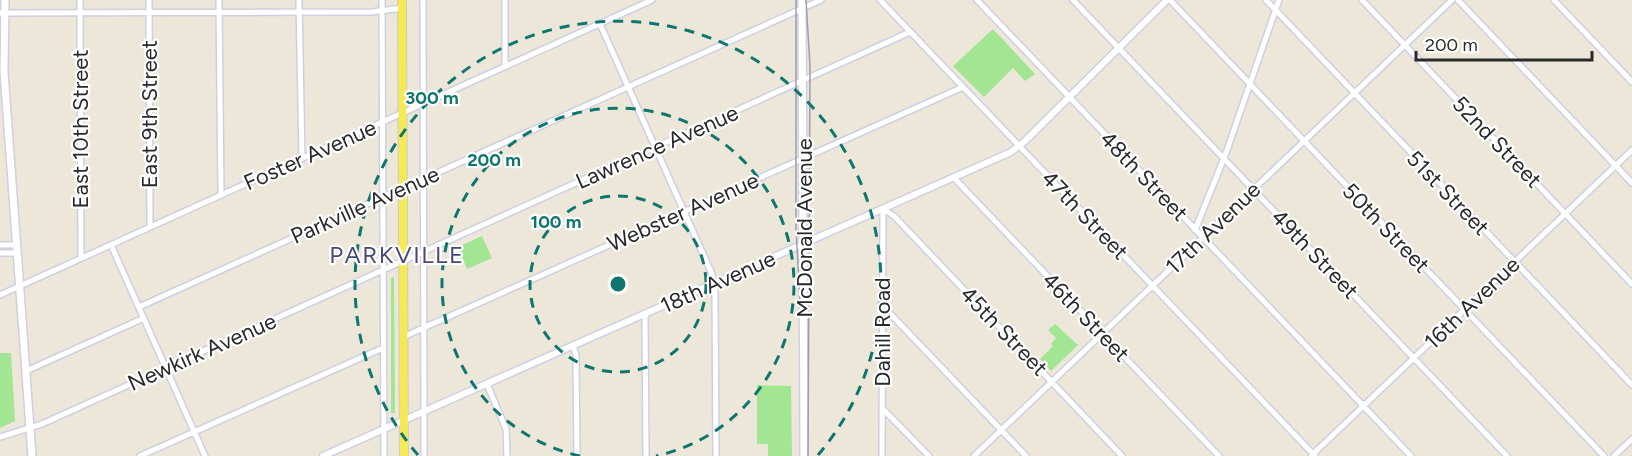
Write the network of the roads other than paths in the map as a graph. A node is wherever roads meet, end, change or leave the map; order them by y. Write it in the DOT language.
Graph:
graph roads {
  1 [pos="5,0"];
  2 [pos="80,0"];
  3 [pos="149,0"];
  4 [pos="219,0"];
  5 [pos="299,0"];
  6 [pos="381,0"];
  7 [pos="423,0"];
  8 [pos="505,0"];
  9 [pos="652,0"];
  10 [pos="821,0"];
  11 [pos="977,0"];
  12 [pos="1073,0"];
  13 [pos="1168,0"];
  14 [pos="1266,0"];
  15 [pos="1279,0"];
  16 [pos="1362,0"];
  17 [pos="1452,0"];
  18 [pos="1458,0"];
  19 [pos="1554,0"];
  20 [pos="882,1"];
  21 [pos="402,4"];
  22 [pos="802,4"];
  23 [pos="382,10"];
  24 [pos="1276,11"];
  25 [pos="149,12"];
  26 [pos="219,12"];
  27 [pos="299,12"];
  28 [pos="2,13"];
  29 [pos="80,13"];
  30 [pos="600,24"];
  31 [pos="910,32"];
  32 [pos="1405,45"];
  33 [pos="1119,48"];
  34 [pos="505,67"];
  35 [pos="803,81"];
  36 [pos="1632,82"];
  37 [pos="1250,85"];
  38 [pos="627,86"];
  39 [pos="963,87"];
  40 [pos="1353,95"];
  41 [pos="1069,97"];
  42 [pos="423,104"];
  43 [pos="403,113"];
  44 [pos="382,122"];
  45 [pos="1304,141"];
  46 [pos="1019,146"];
  47 [pos="655,147"];
  48 [pos="1632,150"];
  49 [pos="1224,158"];
  50 [pos="302,159"];
  51 [pos="804,159"];
  52 [pos="1616,166"];
  53 [pos="424,178"];
  54 [pos="954,178"];
  55 [pos="1632,183"];
  56 [pos="403,188"];
  57 [pos="1253,189"];
  58 [pos="221,195"];
  59 [pos="382,197"];
  60 [pos="883,209"];
  61 [pos="684,212"];
  62 [pos="1565,214"];
  63 [pos="150,227"];
  64 [pos="1195,230"];
  65 [pos="1203,237"];
  66 [pos="804,244"];
  67 [pos="0,245"];
  68 [pos="111,245"];
  69 [pos="17,249"];
  70 [pos="424,252"];
  71 [pos="0,253"];
  72 [pos="81,258"];
  73 [pos="403,262"];
  74 [pos="1515,262"];
  75 [pos="382,271"];
  76 [pos="714,284"];
  77 [pos="1632,284"];
  78 [pos="1152,285"];
  79 [pos="19,286"];
  80 [pos="0,295"];
  81 [pos="881,304"];
  82 [pos="139,307"];
  83 [pos="1464,310"];
  84 [pos="645,314"];
  85 [pos="144,318"];
  86 [pos="424,328"];
  87 [pos="1102,333"];
  88 [pos="403,337"];
  89 [pos="573,345"];
  90 [pos="382,348"];
  91 [pos="1414,358"];
  92 [pos="166,368"];
  93 [pos="26,371"];
  94 [pos="1052,382"];
  95 [pos="487,384"];
  96 [pos="1632,385"];
  97 [pos="1364,406"];
  98 [pos="882,408"];
  99 [pos="424,411"];
  100 [pos="404,420"];
  101 [pos="30,427"];
  102 [pos="384,429"];
  103 [pos="1001,430"];
  104 [pos="194,432"];
  105 [pos="0,437"];
  106 [pos="1632,439"];
  107 [pos="1313,455"];
  108 [pos="32,456"];
  109 [pos="140,456"];
  110 [pos="205,456"];
  111 [pos="323,456"];
  112 [pos="384,456"];
  113 [pos="404,456"];
  114 [pos="424,456"];
  115 [pos="507,456"];
  116 [pos="577,456"];
  117 [pos="646,456"];
  118 [pos="716,456"];
  119 [pos="804,456"];
  120 [pos="882,456"];
  121 [pos="929,456"];
  122 [pos="974,456"];
  123 [pos="1026,456"];
  124 [pos="1122,456"];
  125 [pos="1219,456"];
  126 [pos="1411,456"];
  127 [pos="1507,456"];
  128 [pos="1604,456"];
  129 [pos="1614,456"];
  1 -- 28 [label="main road"];
  2 -- 29 [label="street, East 10th Street"];
  3 -- 25 [label="street, East 9th Street"];
  4 -- 26 [label="street"];
  5 -- 27 [label="street"];
  6 -- 23 [label="street"];
  7 -- 42 [label="street"];
  8 -- 34 [label="street"];
  9 -- 30 [label="street, Foster Avenue"];
  10 -- 22 [label="street, Parkville Avenue"];
  11 -- 41 [label="street, 48th Street"];
  12 -- 33 [label="street, 49th Street"];
  13 -- 33 [label="street, 18th Avenue"];
  13 -- 37 [label="street, 50th Street"];
  14 -- 24 [label="street, 51st Street"];
  15 -- 24 [label="street"];
  16 -- 32 [label="street, 52nd Street"];
  17 -- 32 [label="street, 17th Avenue"];
  18 -- 52 [label="street"];
  19 -- 36 [label="street"];
  20 -- 31 [label="street, 47th Street"];
  21 -- 23 [label="street"];
  21 -- 43 [label="main road"];
  22 -- 35 [label="main road, McDonald Avenue"];
  22 -- 38 [label="street, Parkville Avenue"];
  23 -- 27 [label="street"];
  23 -- 44 [label="street"];
  24 -- 37 [label="street"];
  24 -- 40 [label="street, 51st Street"];
  25 -- 26 [label="street"];
  25 -- 29 [label="street"];
  25 -- 63 [label="street, East 9th Street"];
  26 -- 27 [label="street"];
  26 -- 58 [label="street"];
  27 -- 50 [label="street"];
  28 -- 29 [label="street"];
  28 -- 69 [label="main road"];
  29 -- 72 [label="street, East 10th Street"];
  30 -- 34 [label="street, Foster Avenue"];
  30 -- 38 [label="street"];
  31 -- 35 [label="street, Lawrence Avenue"];
  31 -- 39 [label="street, 47th Street"];
  32 -- 40 [label="street, 17th Avenue"];
  32 -- 62 [label="street, 52nd Street"];
  33 -- 41 [label="street, 18th Avenue"];
  33 -- 49 [label="street, 49th Street"];
  34 -- 42 [label="street, Foster Avenue"];
  35 -- 47 [label="street, Lawrence Avenue"];
  35 -- 51 [label="main road, McDonald Avenue"];
  37 -- 45 [label="street, 50th Street"];
  37 -- 49 [label="street"];
  38 -- 47 [label="street"];
  38 -- 53 [label="street, Parkville Avenue"];
  39 -- 46 [label="street, 47th Street"];
  39 -- 51 [label="street, Webster Avenue"];
  40 -- 45 [label="street, 17th Avenue"];
  40 -- 74 [label="street, 51st Street"];
  41 -- 46 [label="street, 18th Avenue"];
  41 -- 64 [label="street, 48th Street"];
  42 -- 43 [label="street, Foster Avenue"];
  42 -- 53 [label="street"];
  43 -- 44 [label="street, Foster Avenue"];
  43 -- 56 [label="main road"];
  44 -- 50 [label="street, Foster Avenue"];
  44 -- 59 [label="street"];
  45 -- 57 [label="street, 17th Avenue"];
  45 -- 83 [label="street, 50th Street"];
  46 -- 54 [label="street, 18th Avenue"];
  46 -- 78 [label="street, 47th Street"];
  47 -- 61 [label="street"];
  47 -- 70 [label="street, Lawrence Avenue"];
  48 -- 52 [label="street, 16th Avenue"];
  49 -- 57 [label="street, 49th Street"];
  49 -- 64 [label="street"];
  50 -- 58 [label="street, Foster Avenue"];
  51 -- 61 [label="street, Webster Avenue"];
  51 -- 66 [label="main road, McDonald Avenue"];
  52 -- 55 [label="street"];
  52 -- 62 [label="street, 16th Avenue"];
  53 -- 56 [label="street, Parkville Avenue"];
  53 -- 70 [label="street"];
  54 -- 60 [label="street, 18th Avenue"];
  54 -- 87 [label="street, 46th Street"];
  56 -- 59 [label="street, Parkville Avenue"];
  56 -- 73 [label="main road"];
  57 -- 65 [label="street, 17th Avenue"];
  57 -- 91 [label="street, 49th Street"];
  58 -- 63 [label="street, Foster Avenue"];
  59 -- 75 [label="street"];
  59 -- 82 [label="street, Parkville Avenue"];
  60 -- 66 [label="street, 18th Avenue"];
  60 -- 81 [label="street, Dahill Road"];
  60 -- 94 [label="street, 45th Street"];
  61 -- 76 [label="street"];
  61 -- 86 [label="street, Webster Avenue"];
  62 -- 74 [label="street, 16th Avenue"];
  62 -- 77 [label="street, 52nd Street"];
  63 -- 68 [label="street, Foster Avenue"];
  64 -- 65 [label="street, 48th Street"];
  65 -- 78 [label="street, 17th Avenue"];
  65 -- 97 [label="street, 48th Street"];
  66 -- 76 [label="street, 18th Avenue"];
  66 -- 119 [label="main road, McDonald Avenue"];
  67 -- 69 [label="street"];
  68 -- 72 [label="street, Foster Avenue"];
  68 -- 82 [label="street"];
  69 -- 71 [label="street"];
  69 -- 79 [label="main road"];
  70 -- 73 [label="street, Lawrence Avenue"];
  70 -- 86 [label="street"];
  72 -- 79 [label="street, Foster Avenue"];
  73 -- 75 [label="street, Newkirk Avenue"];
  73 -- 88 [label="main road"];
  74 -- 83 [label="street, 16th Avenue"];
  74 -- 96 [label="street, 51st Street"];
  75 -- 90 [label="street"];
  75 -- 92 [label="street, Newkirk Avenue"];
  76 -- 84 [label="street, 18th Avenue"];
  76 -- 118 [label="street"];
  78 -- 87 [label="street, 17th Avenue"];
  78 -- 107 [label="street, 47th Street"];
  79 -- 80 [label="street, Foster Avenue"];
  79 -- 93 [label="main road"];
  81 -- 98 [label="street, Dahill Road"];
  81 -- 103 [label="street"];
  82 -- 85 [label="street"];
  83 -- 91 [label="street, 16th Avenue"];
  83 -- 128 [label="street, 50th Street"];
  84 -- 89 [label="street, 18th Avenue"];
  84 -- 117 [label="street"];
  85 -- 92 [label="street"];
  85 -- 93 [label="street"];
  86 -- 88 [label="street, Webster Avenue"];
  86 -- 99 [label="street"];
  87 -- 94 [label="street, 17th Avenue"];
  87 -- 125 [label="street, 46th Street"];
  88 -- 100 [label="main road"];
  89 -- 95 [label="street, 18th Avenue"];
  89 -- 116 [label="street"];
  90 -- 102 [label="street"];
  90 -- 104 [label="street"];
  91 -- 97 [label="street, 16th Avenue"];
  91 -- 127 [label="street, 49th Street"];
  92 -- 101 [label="street, Newkirk Avenue"];
  92 -- 104 [label="street"];
  93 -- 101 [label="main road"];
  94 -- 103 [label="street, 17th Avenue"];
  94 -- 124 [label="street, 45th Street"];
  95 -- 99 [label="street, 18th Avenue"];
  95 -- 115 [label="street"];
  97 -- 107 [label="street, 16th Avenue"];
  97 -- 126 [label="street, 48th Street"];
  98 -- 120 [label="street, Dahill Road"];
  98 -- 121 [label="street"];
  99 -- 100 [label="street, 18th Avenue"];
  99 -- 114 [label="street"];
  100 -- 102 [label="street, 18th Avenue"];
  100 -- 113 [label="main road"];
  101 -- 105 [label="street, Newkirk Avenue"];
  101 -- 108 [label="main road"];
  102 -- 111 [label="street, 18th Avenue"];
  102 -- 112 [label="street"];
  103 -- 122 [label="street, 17th Avenue"];
  103 -- 123 [label="street"];
  104 -- 109 [label="street"];
  104 -- 110 [label="street"];
  106 -- 129 [label="street"];
}
